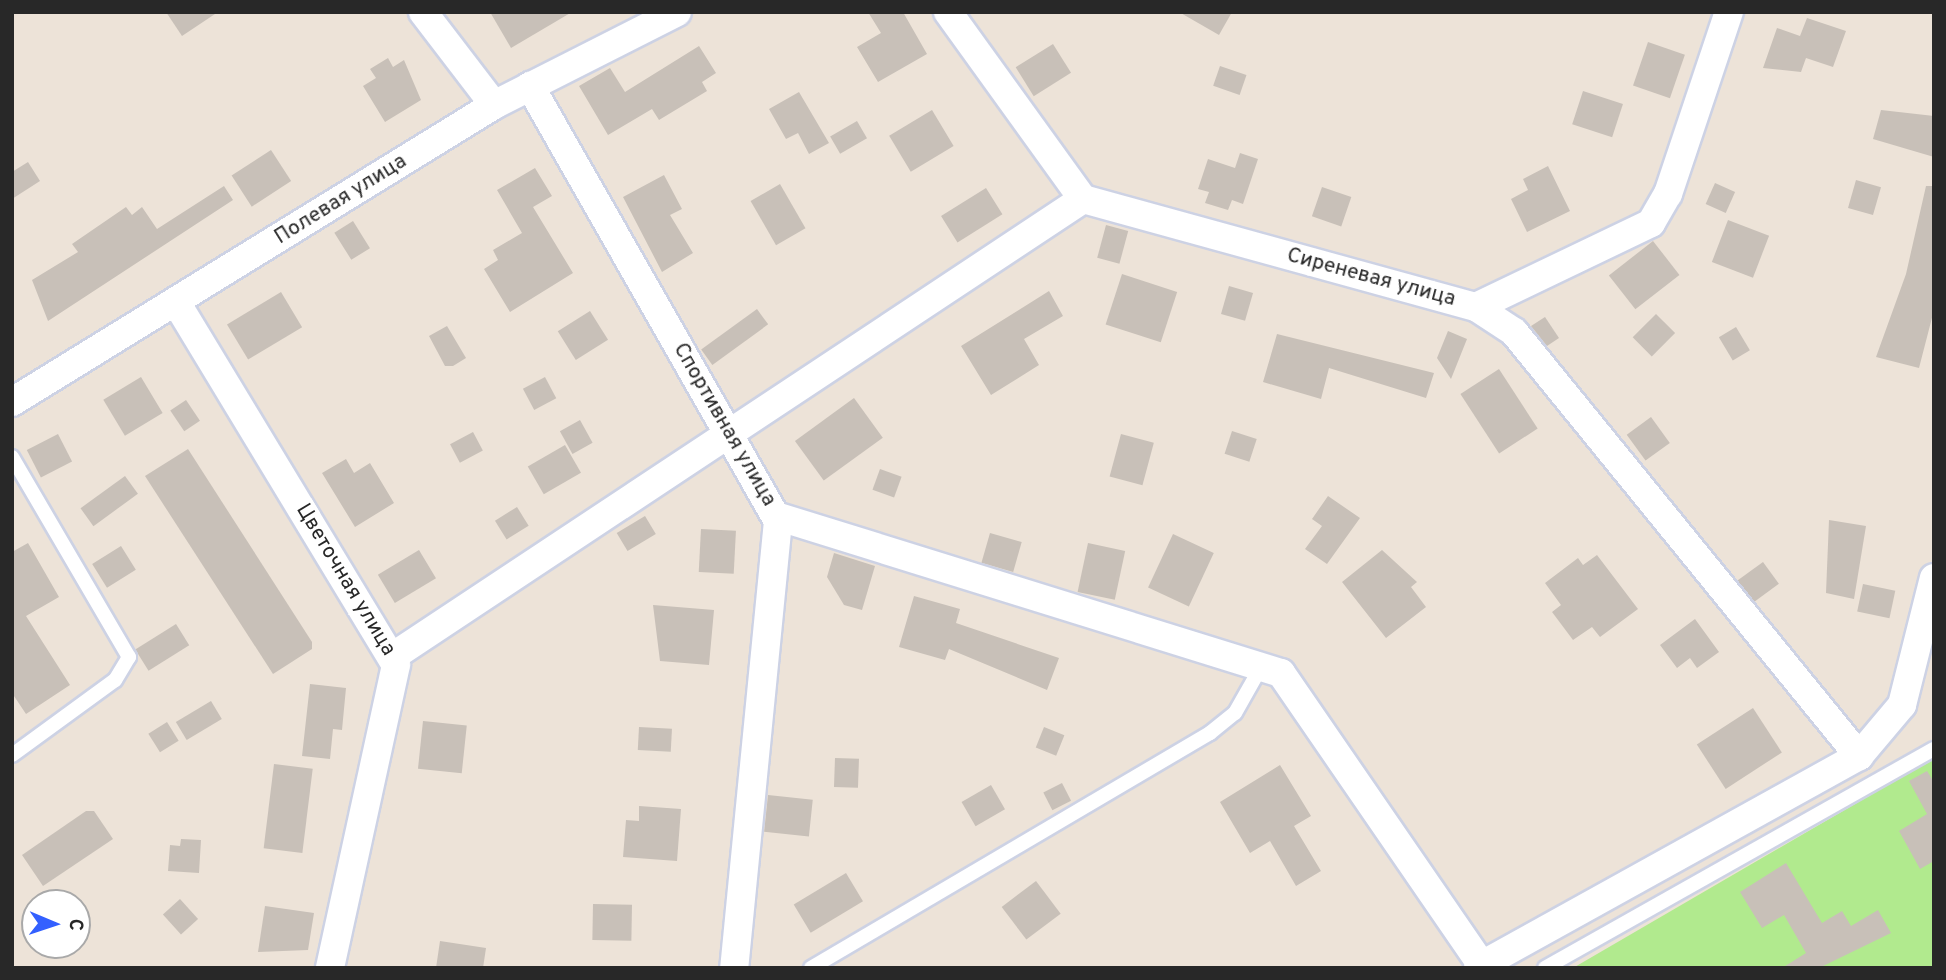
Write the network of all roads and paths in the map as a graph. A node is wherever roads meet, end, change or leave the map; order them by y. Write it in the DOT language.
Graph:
graph roads {
  1 [pos="423,12"];
  2 [pos="677,12"];
  3 [pos="948,12"];
  4 [pos="1729,12"];
  5 [pos="530,86"];
  6 [pos="494,105"];
  7 [pos="1083,199"];
  8 [pos="176,302"];
  9 [pos="1476,307"];
  10 [pos="12,402"];
  11 [pos="731,438"];
  12 [pos="12,457"];
  13 [pos="776,516"];
  14 [pos="1934,578"];
  15 [pos="392,657"];
  16 [pos="1261,667"];
  17 [pos="1934,749"];
  18 [pos="12,755"];
  19 [pos="1859,756"];
  20 [pos="1480,966"];
  21 [pos="330,968"];
  22 [pos="734,968"];
  23 [pos="811,968"];
  24 [pos="1545,968"];
  1 -- 6 [label="street"];
  2 -- 5 [label="street, Полевая улица"];
  3 -- 7 [label="street"];
  4 -- 9 [label="street, Сиреневая улица"];
  5 -- 6 [label="street, Полевая улица"];
  5 -- 11 [label="street, Спортивная улица"];
  6 -- 8 [label="street, Полевая улица"];
  7 -- 9 [label="street, Сиреневая улица"];
  7 -- 11 [label="street"];
  8 -- 10 [label="street, Полевая улица"];
  8 -- 15 [label="street, Цветочная улица"];
  9 -- 19 [label="street"];
  11 -- 13 [label="street, Спортивная улица"];
  11 -- 15 [label="street"];
  12 -- 18 [label="lane"];
  13 -- 16 [label="street"];
  13 -- 22 [label="street, Спортивная улица"];
  14 -- 19 [label="street"];
  15 -- 21 [label="street, Цветочная улица"];
  16 -- 20 [label="street"];
  16 -- 23 [label="lane"];
  17 -- 24 [label="lane"];
  19 -- 20 [label="street"];
}
